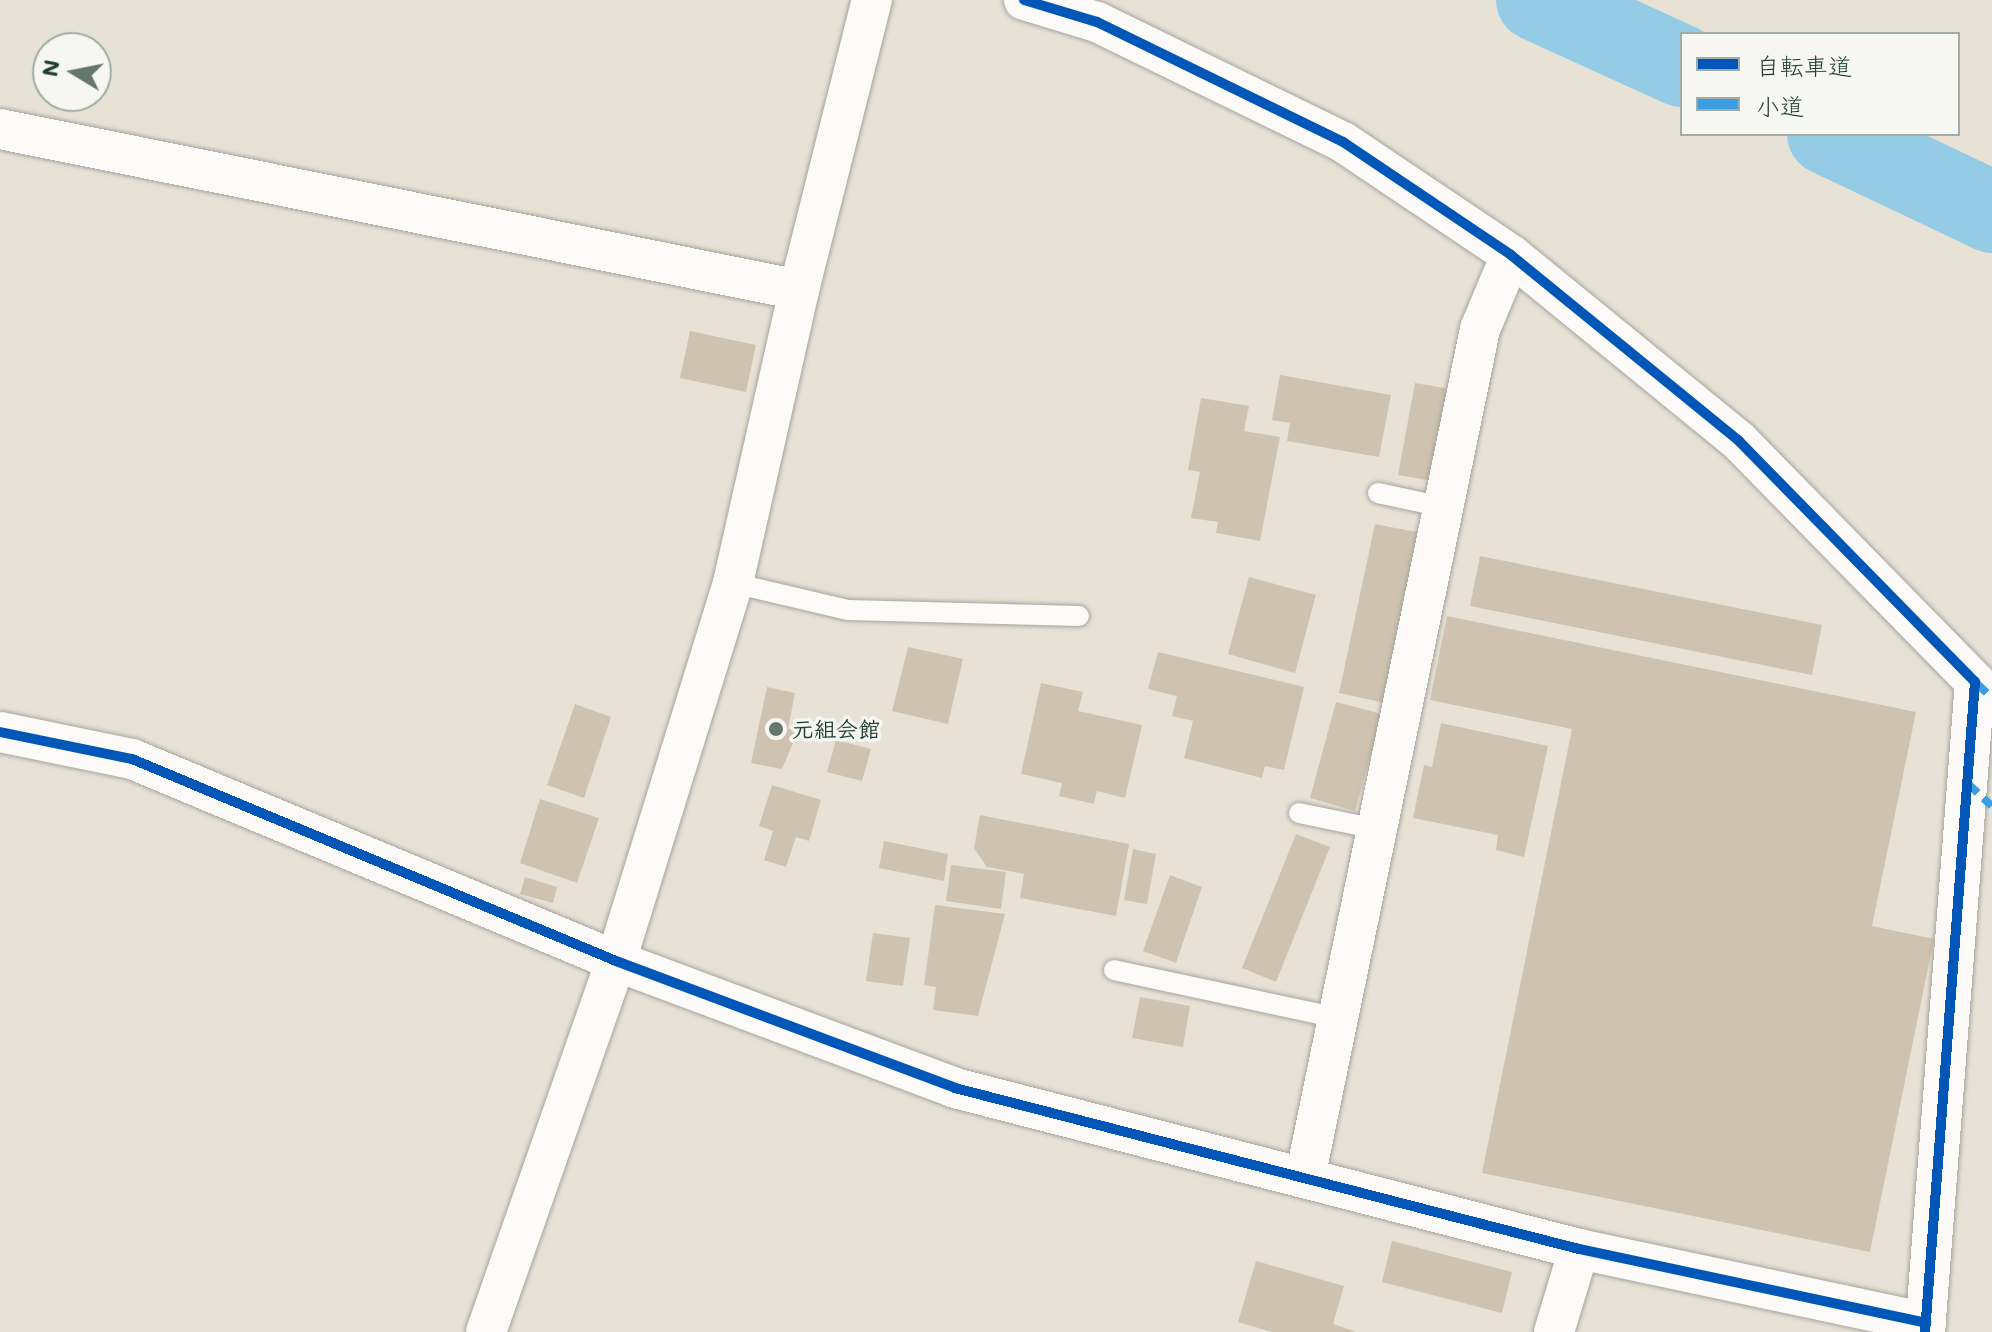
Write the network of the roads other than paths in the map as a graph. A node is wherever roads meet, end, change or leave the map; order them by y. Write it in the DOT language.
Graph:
graph roads {
  1 [pos="872,0"];
  2 [pos="1024,0"];
  3 [pos="1102,11"];
  4 [pos="0,129"];
  5 [pos="1511,255"];
  6 [pos="799,290"];
  7 [pos="1378,493"];
  8 [pos="1443,507"];
  9 [pos="733,583"];
  10 [pos="1079,616"];
  11 [pos="0,732"];
  12 [pos="1299,813"];
  13 [pos="1376,829"];
  14 [pos="616,961"];
  15 [pos="1114,970"];
  16 [pos="1337,1018"];
  17 [pos="1305,1178"];
  18 [pos="1579,1249"];
  19 [pos="1926,1328"];
  20 [pos="488,1332"];
  21 [pos="1554,1332"];
  1 -- 6 [label="street"];
  2 -- 3 [label="street"];
  3 -- 5 [label="street"];
  4 -- 6 [label="street"];
  5 -- 8 [label="street"];
  5 -- 19 [label="street"];
  6 -- 9 [label="street"];
  7 -- 8 [label="lane"];
  8 -- 13 [label="street"];
  9 -- 10 [label="lane"];
  9 -- 14 [label="street"];
  11 -- 14 [label="street"];
  12 -- 13 [label="lane"];
  13 -- 16 [label="street"];
  14 -- 17 [label="street"];
  14 -- 20 [label="street"];
  15 -- 16 [label="lane"];
  16 -- 17 [label="street"];
  17 -- 18 [label="street"];
  18 -- 19 [label="street"];
  18 -- 21 [label="street"];
}
